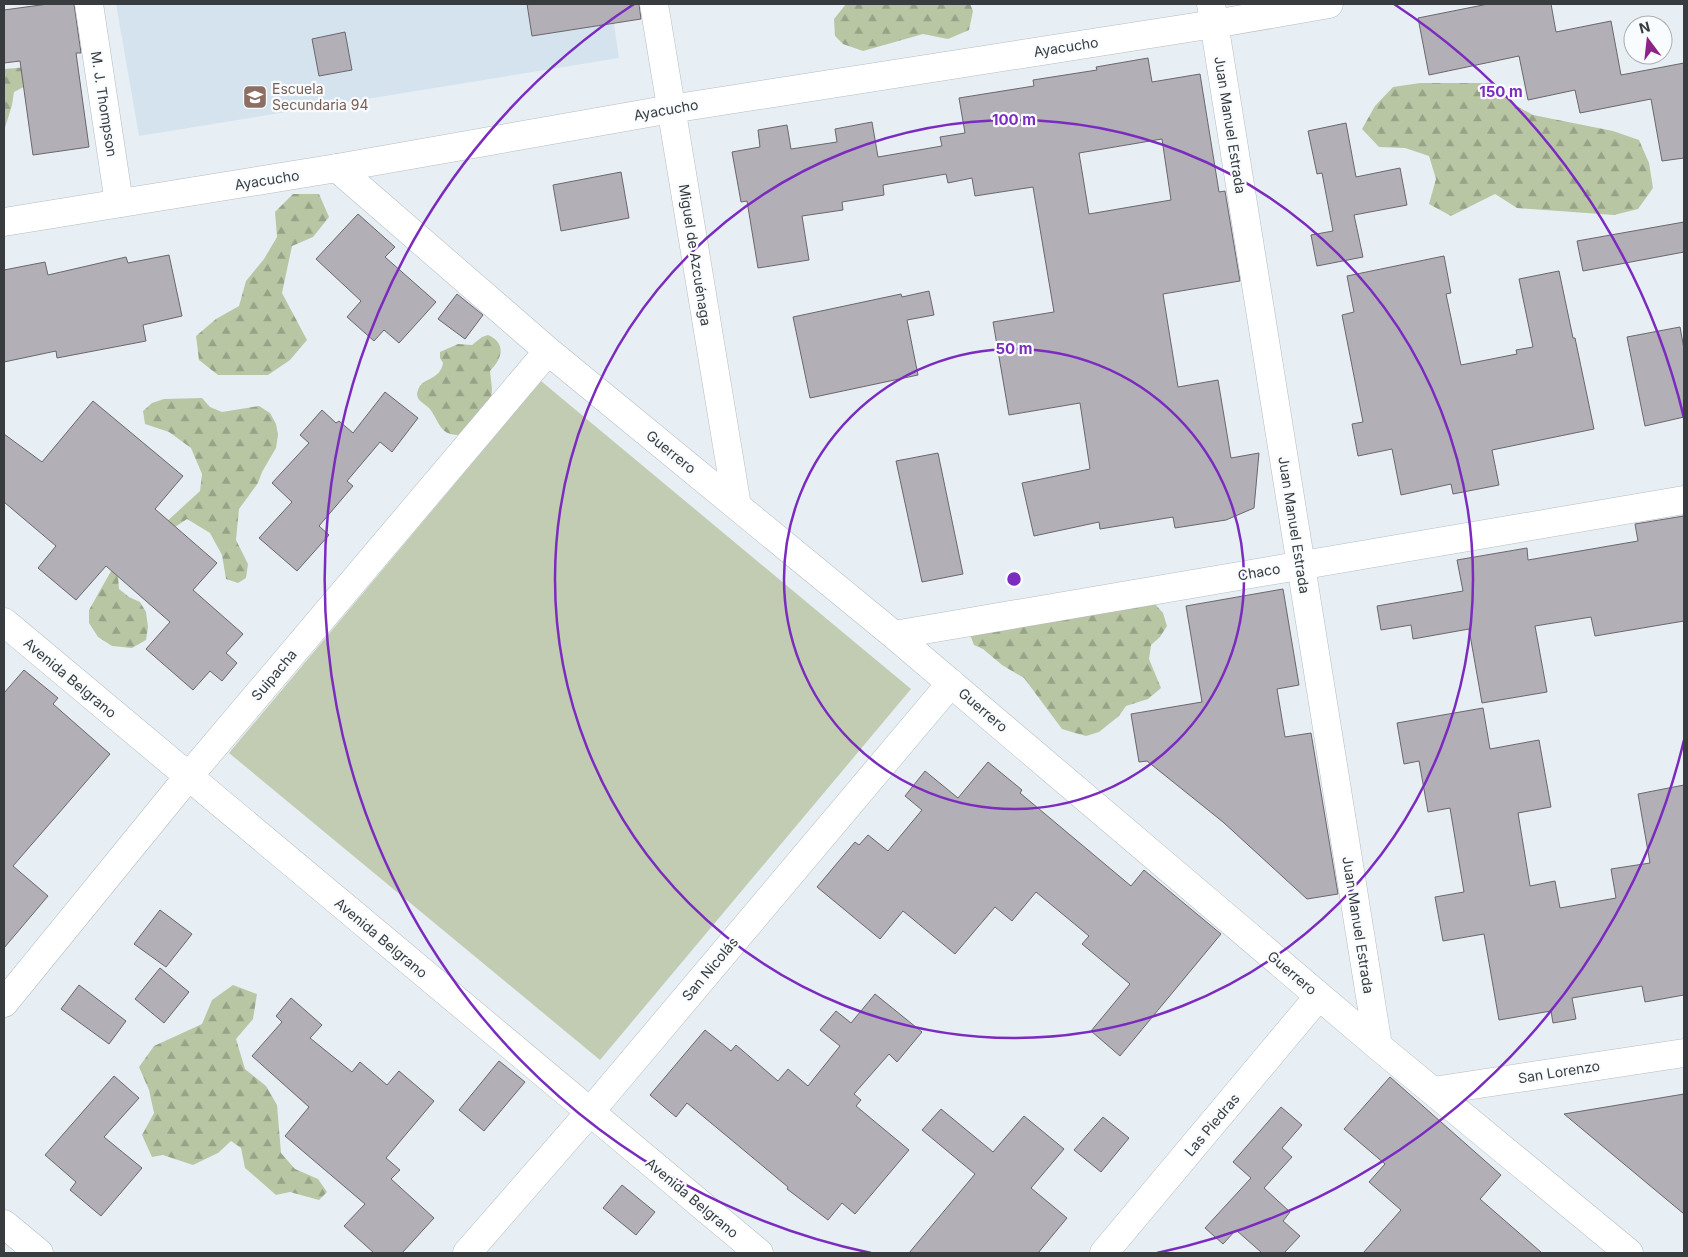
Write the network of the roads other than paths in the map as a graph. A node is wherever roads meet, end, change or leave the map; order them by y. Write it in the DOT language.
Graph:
graph roads {
  1 [pos="89,4"];
  2 [pos="654,4"];
  3 [pos="1329,4"];
  4 [pos="1212,14"];
  5 [pos="671,109"];
  6 [pos="337,168"];
  7 [pos="119,204"];
  8 [pos="4,222"];
  9 [pos="548,351"];
  10 [pos="1684,500"];
  11 [pos="737,506"];
  12 [pos="1301,565"];
  13 [pos="4,622"];
  14 [pos="894,635"];
  15 [pos="951,683"];
  16 [pos="188,776"];
  17 [pos="1320,996"];
  18 [pos="4,1003"];
  19 [pos="1378,1046"];
  20 [pos="1684,1052"];
  21 [pos="1433,1091"];
  22 [pos="590,1112"];
  23 [pos="4,1224"];
  24 [pos="39,1253"];
  25 [pos="467,1253"];
  26 [pos="759,1253"];
  27 [pos="1104,1253"];
  28 [pos="1629,1253"];
  1 -- 7 [label="street, M. J. Thompson"];
  2 -- 5 [label="street, Miguel de Azcuénaga"];
  3 -- 4 [label="street, Ayacucho"];
  4 -- 5 [label="street, Ayacucho"];
  4 -- 12 [label="street, Juan Manuel Estrada"];
  5 -- 6 [label="street, Ayacucho"];
  5 -- 11 [label="street, Miguel de Azcuénaga"];
  6 -- 7 [label="street, Ayacucho"];
  6 -- 9 [label="street, Guerrero"];
  7 -- 8 [label="street, Ayacucho"];
  9 -- 11 [label="street, Guerrero"];
  9 -- 16 [label="street, Suipacha"];
  10 -- 12 [label="street, Chaco"];
  11 -- 14 [label="street, Guerrero"];
  12 -- 14 [label="street, Chaco"];
  12 -- 19 [label="street, Juan Manuel Estrada"];
  13 -- 16 [label="street, Avenida Belgrano"];
  14 -- 15 [label="street, Guerrero"];
  15 -- 17 [label="street, Guerrero"];
  15 -- 22 [label="street, San Nicolás"];
  16 -- 18 [label="street, Suipacha"];
  16 -- 22 [label="street, Avenida Belgrano"];
  17 -- 19 [label="street, Guerrero"];
  17 -- 27 [label="street, Las Piedras"];
  19 -- 21 [label="street, Guerrero"];
  20 -- 21 [label="street, San Lorenzo"];
  21 -- 28 [label="street, Guerrero"];
  22 -- 25 [label="street, San Nicolás"];
  22 -- 26 [label="street, Avenida Belgrano"];
  23 -- 24 [label="street"];
}
